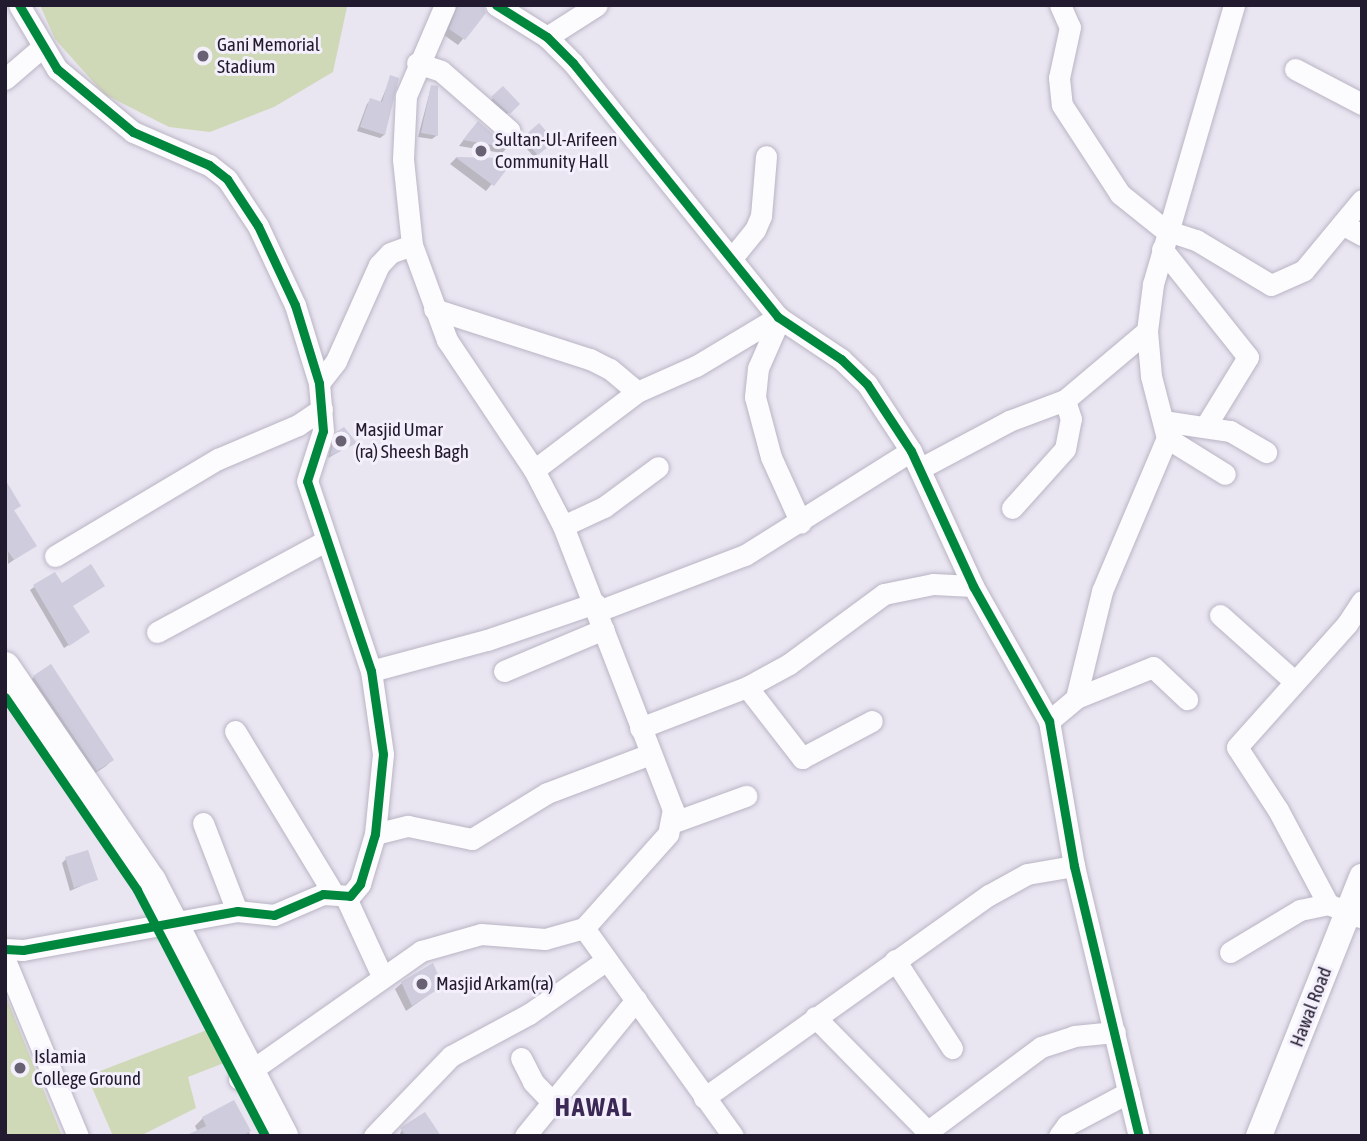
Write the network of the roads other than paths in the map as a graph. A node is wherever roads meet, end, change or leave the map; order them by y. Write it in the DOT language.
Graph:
graph roads {
  1 [pos="19,5"];
  2 [pos="444,5"];
  3 [pos="496,5"];
  4 [pos="597,5"];
  5 [pos="1060,5"];
  6 [pos="1234,5"];
  7 [pos="547,37"];
  8 [pos="41,48"];
  9 [pos="417,63"];
  10 [pos="1294,69"];
  11 [pos="5,79"];
  12 [pos="1362,104"];
  13 [pos="510,131"];
  14 [pos="766,156"];
  15 [pos="1362,200"];
  16 [pos="1342,224"];
  17 [pos="1362,235"];
  18 [pos="1163,239"];
  19 [pos="412,245"];
  20 [pos="732,258"];
  21 [pos="434,309"];
  22 [pos="779,318"];
  23 [pos="1147,331"];
  24 [pos="319,383"];
  25 [pos="637,392"];
  26 [pos="1065,400"];
  27 [pos="322,409"];
  28 [pos="1207,424"];
  29 [pos="1165,429"];
  30 [pos="1266,452"];
  31 [pos="916,460"];
  32 [pos="658,467"];
  33 [pos="534,470"];
  34 [pos="1225,474"];
  35 [pos="1012,508"];
  36 [pos="801,523"];
  37 [pos="563,526"];
  38 [pos="327,540"];
  39 [pos="55,556"];
  40 [pos="973,586"];
  41 [pos="1362,601"];
  42 [pos="599,614"];
  43 [pos="1220,615"];
  44 [pos="156,632"];
  45 [pos="5,667"];
  46 [pos="371,671"];
  47 [pos="503,671"];
  48 [pos="1294,681"];
  49 [pos="747,687"];
  50 [pos="5,697"];
  51 [pos="1076,698"];
  52 [pos="1187,699"];
  53 [pos="872,721"];
  54 [pos="1049,721"];
  55 [pos="639,728"];
  56 [pos="235,731"];
  57 [pos="650,754"];
  58 [pos="746,796"];
  59 [pos="674,822"];
  60 [pos="203,823"];
  61 [pos="375,834"];
  62 [pos="1074,866"];
  63 [pos="1362,877"];
  64 [pos="339,896"];
  65 [pos="237,911"];
  66 [pos="1349,911"];
  67 [pos="166,923"];
  68 [pos="584,928"];
  69 [pos="5,949"];
  70 [pos="1230,953"];
  71 [pos="5,960"];
  72 [pos="895,960"];
  73 [pos="605,961"];
  74 [pos="382,976"];
  75 [pos="636,1000"];
  76 [pos="815,1017"];
  77 [pos="1115,1032"];
  78 [pos="952,1048"];
  79 [pos="521,1058"];
  80 [pos="245,1075"];
  81 [pos="1129,1093"];
  82 [pos="704,1098"];
  83 [pos="553,1103"];
  84 [pos="78,1136"];
  85 [pos="265,1136"];
  86 [pos="283,1136"];
  87 [pos="374,1136"];
  88 [pos="525,1136"];
  89 [pos="733,1136"];
  90 [pos="1059,1136"];
  91 [pos="1139,1136"];
  92 [pos="1259,1136"];
  93 [pos="1273,1136"];
  1 -- 8 [label="street"];
  2 -- 9 [label="street"];
  3 -- 7 [label="street"];
  4 -- 7 [label="street"];
  5 -- 18 [label="street"];
  6 -- 18 [label="street"];
  7 -- 20 [label="street"];
  8 -- 11 [label="street"];
  8 -- 24 [label="street"];
  9 -- 13 [label="street"];
  9 -- 19 [label="street"];
  10 -- 12 [label="street"];
  14 -- 20 [label="street"];
  15 -- 16 [label="street"];
  16 -- 17 [label="street"];
  16 -- 18 [label="street"];
  18 -- 23 [label="street"];
  18 -- 28 [label="street"];
  19 -- 21 [label="street"];
  19 -- 24 [label="street"];
  20 -- 22 [label="street"];
  21 -- 25 [label="street"];
  21 -- 33 [label="street"];
  22 -- 25 [label="street"];
  22 -- 31 [label="street"];
  22 -- 36 [label="street"];
  23 -- 26 [label="street"];
  23 -- 29 [label="street"];
  24 -- 27 [label="street"];
  25 -- 33 [label="street"];
  26 -- 31 [label="street"];
  26 -- 35 [label="street"];
  27 -- 38 [label="street"];
  27 -- 39 [label="street"];
  28 -- 29 [label="street"];
  28 -- 30 [label="street"];
  29 -- 34 [label="street"];
  29 -- 51 [label="street"];
  31 -- 36 [label="street"];
  31 -- 40 [label="street"];
  32 -- 37 [label="street"];
  33 -- 37 [label="street"];
  36 -- 42 [label="street"];
  37 -- 42 [label="street"];
  38 -- 44 [label="street"];
  38 -- 46 [label="street"];
  40 -- 49 [label="street"];
  40 -- 54 [label="street"];
  41 -- 48 [label="street"];
  42 -- 46 [label="street"];
  42 -- 47 [label="street"];
  42 -- 55 [label="street"];
  43 -- 48 [label="street"];
  45 -- 67 [label="highway"];
  46 -- 61 [label="street"];
  48 -- 66 [label="street"];
  49 -- 53 [label="street"];
  49 -- 55 [label="street"];
  50 -- 67 [label="highway"];
  51 -- 52 [label="street"];
  51 -- 54 [label="street"];
  54 -- 62 [label="street"];
  55 -- 57 [label="street"];
  56 -- 64 [label="street"];
  57 -- 59 [label="street"];
  57 -- 61 [label="street"];
  58 -- 59 [label="street"];
  59 -- 68 [label="street"];
  60 -- 65 [label="street"];
  61 -- 64 [label="street"];
  62 -- 72 [label="street"];
  62 -- 77 [label="street"];
  63 -- 66 [label="main road, Hawal Road"];
  64 -- 65 [label="street"];
  64 -- 74 [label="street"];
  65 -- 67 [label="street"];
  66 -- 70 [label="street"];
  66 -- 92 [label="main road, Hawal Road"];
  66 -- 93 [label="main road, Hawal Road"];
  67 -- 69 [label="street"];
  67 -- 80 [label="highway"];
  68 -- 73 [label="street"];
  68 -- 74 [label="street"];
  71 -- 84 [label="street"];
  72 -- 76 [label="street"];
  72 -- 78 [label="street"];
  73 -- 75 [label="street"];
  73 -- 87 [label="street"];
  74 -- 80 [label="street"];
  75 -- 82 [label="street"];
  75 -- 83 [label="street"];
  76 -- 77 [label="street"];
  76 -- 82 [label="street"];
  77 -- 81 [label="street"];
  79 -- 83 [label="street"];
  80 -- 85 [label="highway"];
  80 -- 86 [label="highway"];
  81 -- 90 [label="street"];
  81 -- 91 [label="street"];
  82 -- 89 [label="street"];
  83 -- 88 [label="street"];
}
